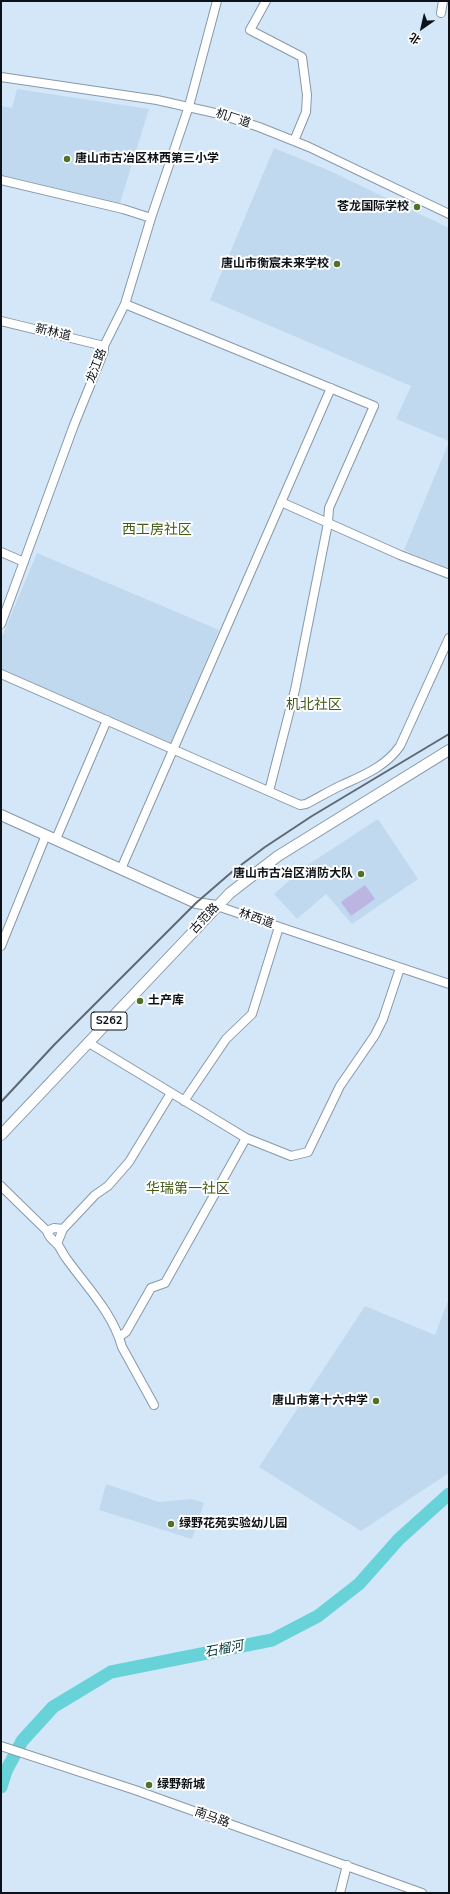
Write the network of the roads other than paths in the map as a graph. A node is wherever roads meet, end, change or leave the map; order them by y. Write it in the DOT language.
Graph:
graph roads {
  1 [pos="217,1"];
  2 [pos="266,1"];
  3 [pos="443,1"];
  4 [pos="441,13"];
  5 [pos="1,77"];
  6 [pos="189,106"];
  7 [pos="294,141"];
  8 [pos="1,180"];
  9 [pos="449,214"];
  10 [pos="151,218"];
  11 [pos="124,304"];
  12 [pos="1,321"];
  13 [pos="104,346"];
  14 [pos="331,388"];
  15 [pos="281,502"];
  16 [pos="328,523"];
  17 [pos="1,552"];
  18 [pos="24,562"];
  19 [pos="449,574"];
  20 [pos="1,624"];
  21 [pos="449,638"];
  22 [pos="1,674"];
  23 [pos="107,720"];
  24 [pos="173,749"];
  25 [pos="449,750"];
  26 [pos="269,791"];
  27 [pos="1,815"];
  28 [pos="51,837"];
  29 [pos="121,869"];
  30 [pos="217,906"];
  31 [pos="279,927"];
  32 [pos="1,946"];
  33 [pos="400,968"];
  34 [pos="449,984"];
  35 [pos="89,1043"];
  36 [pos="171,1093"];
  37 [pos="184,1101"];
  38 [pos="1,1135"];
  39 [pos="246,1138"];
  40 [pos="1,1186"];
  41 [pos="63,1229"];
  42 [pos="46,1231"];
  43 [pos="57,1244"];
  44 [pos="119,1337"];
  45 [pos="154,1405"];
  46 [pos="1,1746"];
  47 [pos="346,1865"];
  48 [pos="340,1893"];
  49 [pos="422,1893"];
  1 -- 6 [label="street, 龙江路"];
  2 -- 7 [label="street"];
  3 -- 4 [label="street"];
  5 -- 6 [label="street, 机厂道"];
  6 -- 7 [label="street, 机厂道"];
  6 -- 10 [label="street, 龙江路"];
  7 -- 9 [label="street, 机厂道"];
  8 -- 10 [label="street"];
  10 -- 11 [label="street, 龙江路"];
  11 -- 13 [label="street, 龙江路"];
  11 -- 14 [label="street"];
  12 -- 13 [label="street, 新林道"];
  13 -- 18 [label="street, 龙江路"];
  14 -- 15 [label="street"];
  14 -- 16 [label="street"];
  15 -- 16 [label="street"];
  15 -- 24 [label="street"];
  16 -- 19 [label="street"];
  16 -- 26 [label="street"];
  17 -- 18 [label="street"];
  18 -- 20 [label="street, 龙江路"];
  21 -- 26 [label="street"];
  22 -- 23 [label="street"];
  23 -- 24 [label="street"];
  23 -- 28 [label="street"];
  24 -- 26 [label="street"];
  24 -- 29 [label="street"];
  25 -- 30 [label="main road, 古范路 / S262"];
  27 -- 28 [label="main road, 林西道"];
  28 -- 29 [label="main road, 林西道"];
  28 -- 32 [label="street"];
  29 -- 30 [label="main road, 林西道"];
  30 -- 31 [label="street, 林西道"];
  30 -- 35 [label="main road, 古范路 / S262"];
  31 -- 33 [label="street, 林西道"];
  31 -- 37 [label="street"];
  33 -- 34 [label="street, 林西道"];
  33 -- 39 [label="street"];
  35 -- 36 [label="street"];
  35 -- 38 [label="main road, 古范路 / S262"];
  36 -- 37 [label="street"];
  36 -- 41 [label="street"];
  37 -- 39 [label="street"];
  39 -- 44 [label="street"];
  40 -- 42 [label="street"];
  41 -- 42 [label="street"];
  41 -- 43 [label="street"];
  42 -- 43 [label="street"];
  43 -- 44 [label="street"];
  44 -- 45 [label="street"];
  46 -- 47 [label="street, 南马路"];
  47 -- 48 [label="street"];
  47 -- 49 [label="street, 南马路"];
}
